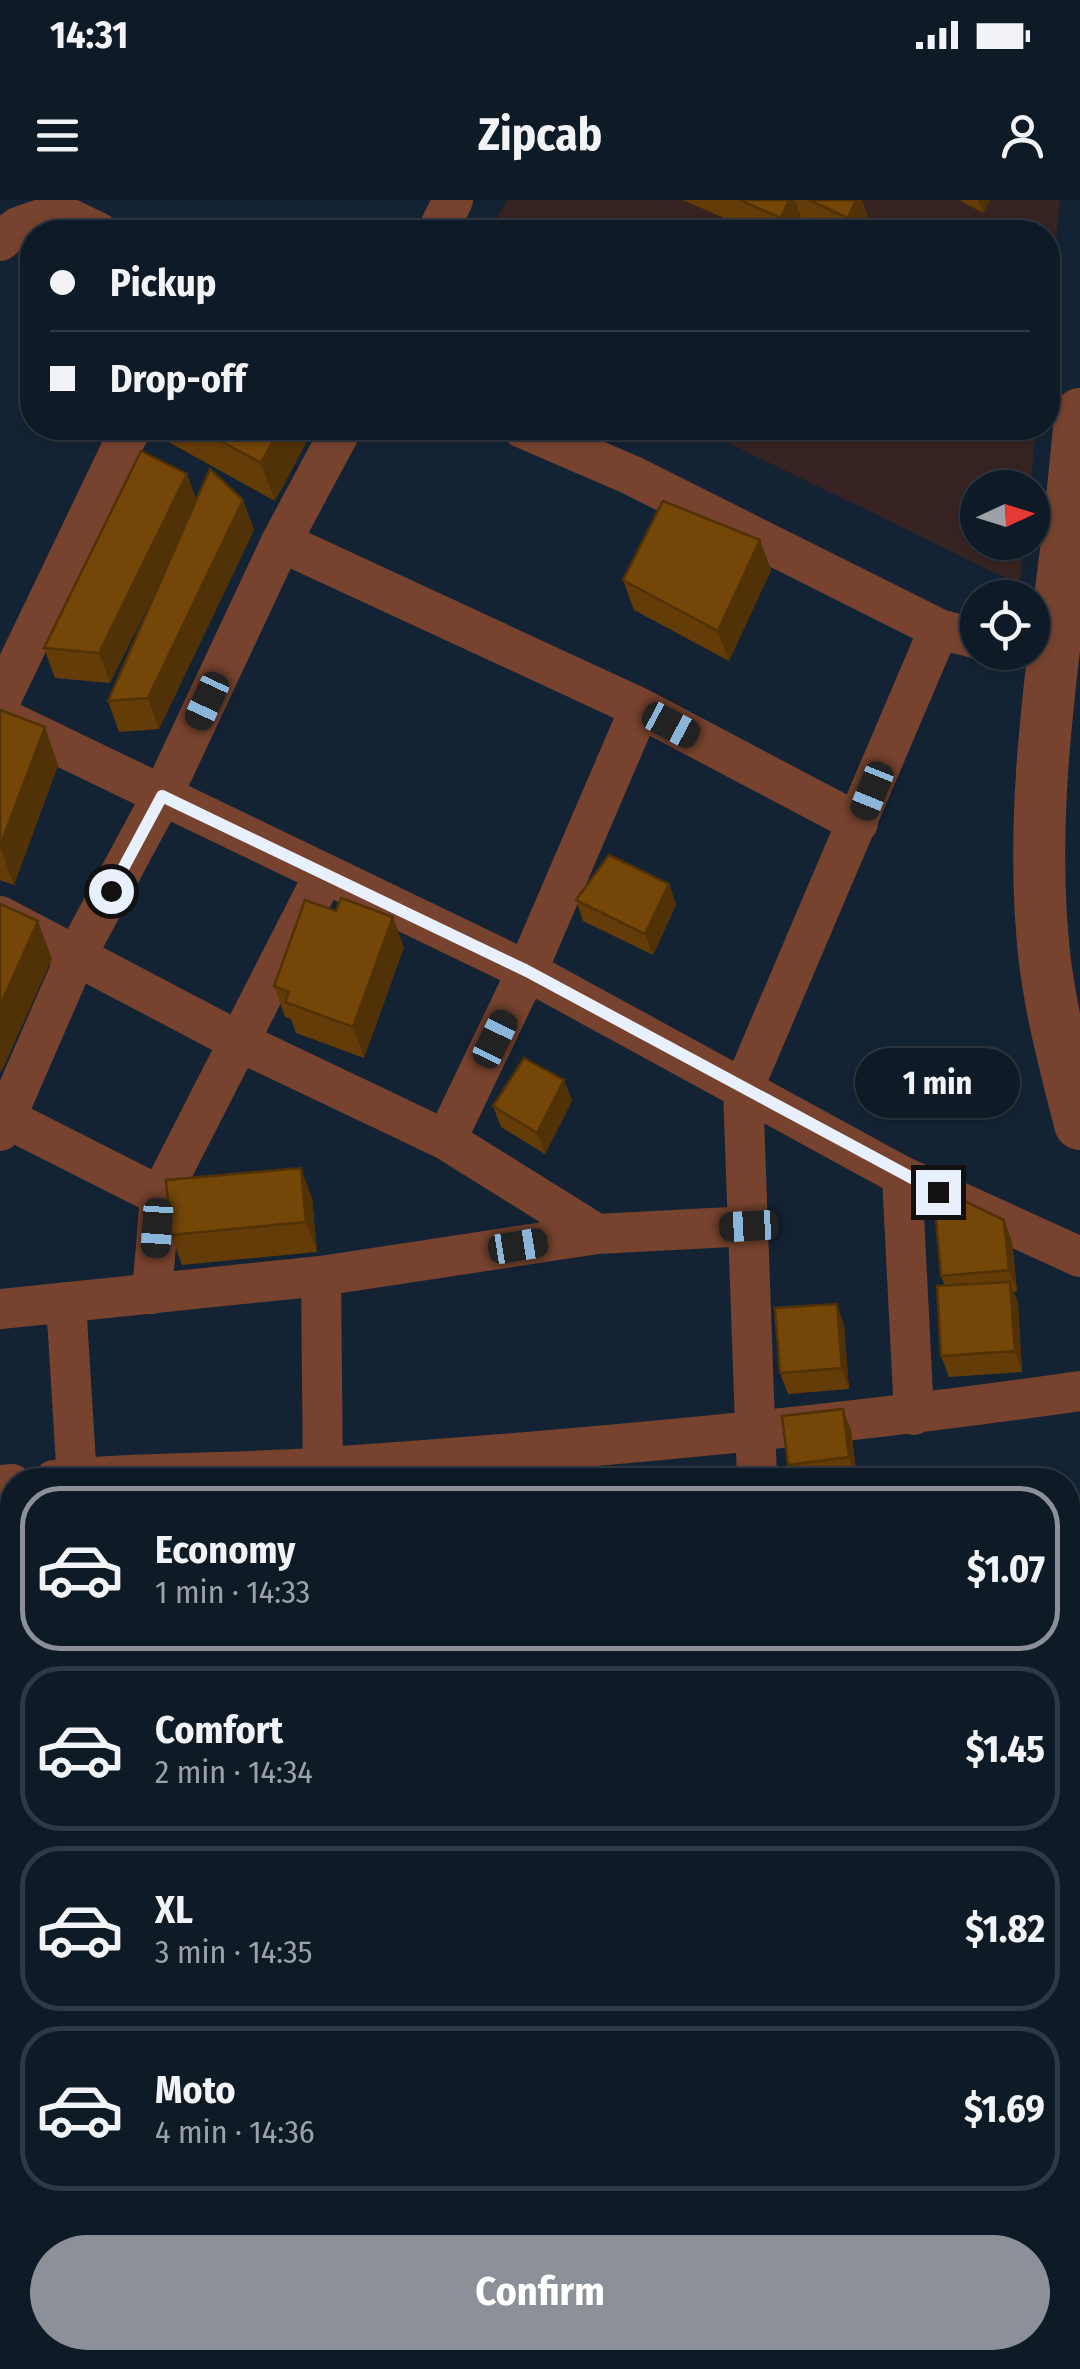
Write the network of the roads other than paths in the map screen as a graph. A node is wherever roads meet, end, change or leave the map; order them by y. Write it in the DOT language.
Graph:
graph roads {
  1 [pos="62,207"];
  2 [pos="33,220"];
  3 [pos="20,226"];
  4 [pos="0,241"];
  5 [pos="1080,414"];
  6 [pos="125,440"];
  7 [pos="336,440"];
  8 [pos="549,440"];
  9 [pos="1076,517"];
  10 [pos="281,542"];
  11 [pos="1050,617"];
  12 [pos="939,629"];
  13 [pos="960,634"];
  14 [pos="1040,670"];
  15 [pos="0,701"];
  16 [pos="640,708"];
  17 [pos="0,718"];
  18 [pos="162,796"];
  19 [pos="858,823"];
  20 [pos="324,875"];
  21 [pos="0,916"];
  22 [pos="77,954"];
  23 [pos="527,971"];
  24 [pos="242,1042"];
  25 [pos="743,1089"];
  26 [pos="2,1121"];
  27 [pos="1080,1124"];
  28 [pos="446,1140"];
  29 [pos="902,1176"];
  30 [pos="160,1196"];
  31 [pos="749,1226"];
  32 [pos="597,1234"];
  33 [pos="1080,1256"];
  34 [pos="322,1276"];
  35 [pos="152,1294"];
  36 [pos="66,1302"];
  37 [pos="0,1310"];
  38 [pos="1080,1392"];
  39 [pos="914,1415"];
  40 [pos="754,1430"];
  41 [pos="521,1466"];
  42 [pos="69,1468"];
  43 [pos="323,1468"];
  44 [pos="472,1468"];
  45 [pos="756,1468"];
  1 -- 2 [label="street"];
  3 -- 4 [label="street"];
  5 -- 9 [label="street"];
  6 -- 15 [label="street"];
  7 -- 10 [label="street"];
  8 -- 12 [label="street"];
  9 -- 11 [label="street"];
  10 -- 16 [label="street"];
  10 -- 18 [label="street"];
  12 -- 13 [label="street"];
  12 -- 19 [label="street"];
  14 -- 27 [label="street"];
  16 -- 19 [label="street"];
  16 -- 23 [label="street"];
  17 -- 18 [label="street"];
  18 -- 20 [label="street"];
  18 -- 22 [label="street"];
  19 -- 25 [label="street"];
  20 -- 23 [label="street"];
  20 -- 24 [label="street"];
  21 -- 22 [label="street"];
  22 -- 24 [label="street"];
  22 -- 26 [label="street"];
  23 -- 25 [label="street"];
  23 -- 28 [label="street"];
  24 -- 28 [label="street"];
  24 -- 30 [label="street"];
  25 -- 29 [label="street"];
  25 -- 31 [label="street"];
  26 -- 30 [label="street"];
  28 -- 32 [label="street"];
  29 -- 33 [label="street"];
  29 -- 39 [label="street"];
  30 -- 35 [label="street"];
  31 -- 32 [label="street"];
  31 -- 40 [label="street"];
  32 -- 34 [label="street"];
  34 -- 35 [label="street"];
  34 -- 43 [label="street"];
  35 -- 36 [label="street"];
  36 -- 37 [label="street"];
  36 -- 42 [label="street"];
  38 -- 39 [label="street"];
  39 -- 40 [label="street"];
  40 -- 41 [label="street"];
  40 -- 45 [label="street"];
  41 -- 44 [label="street"];
}
